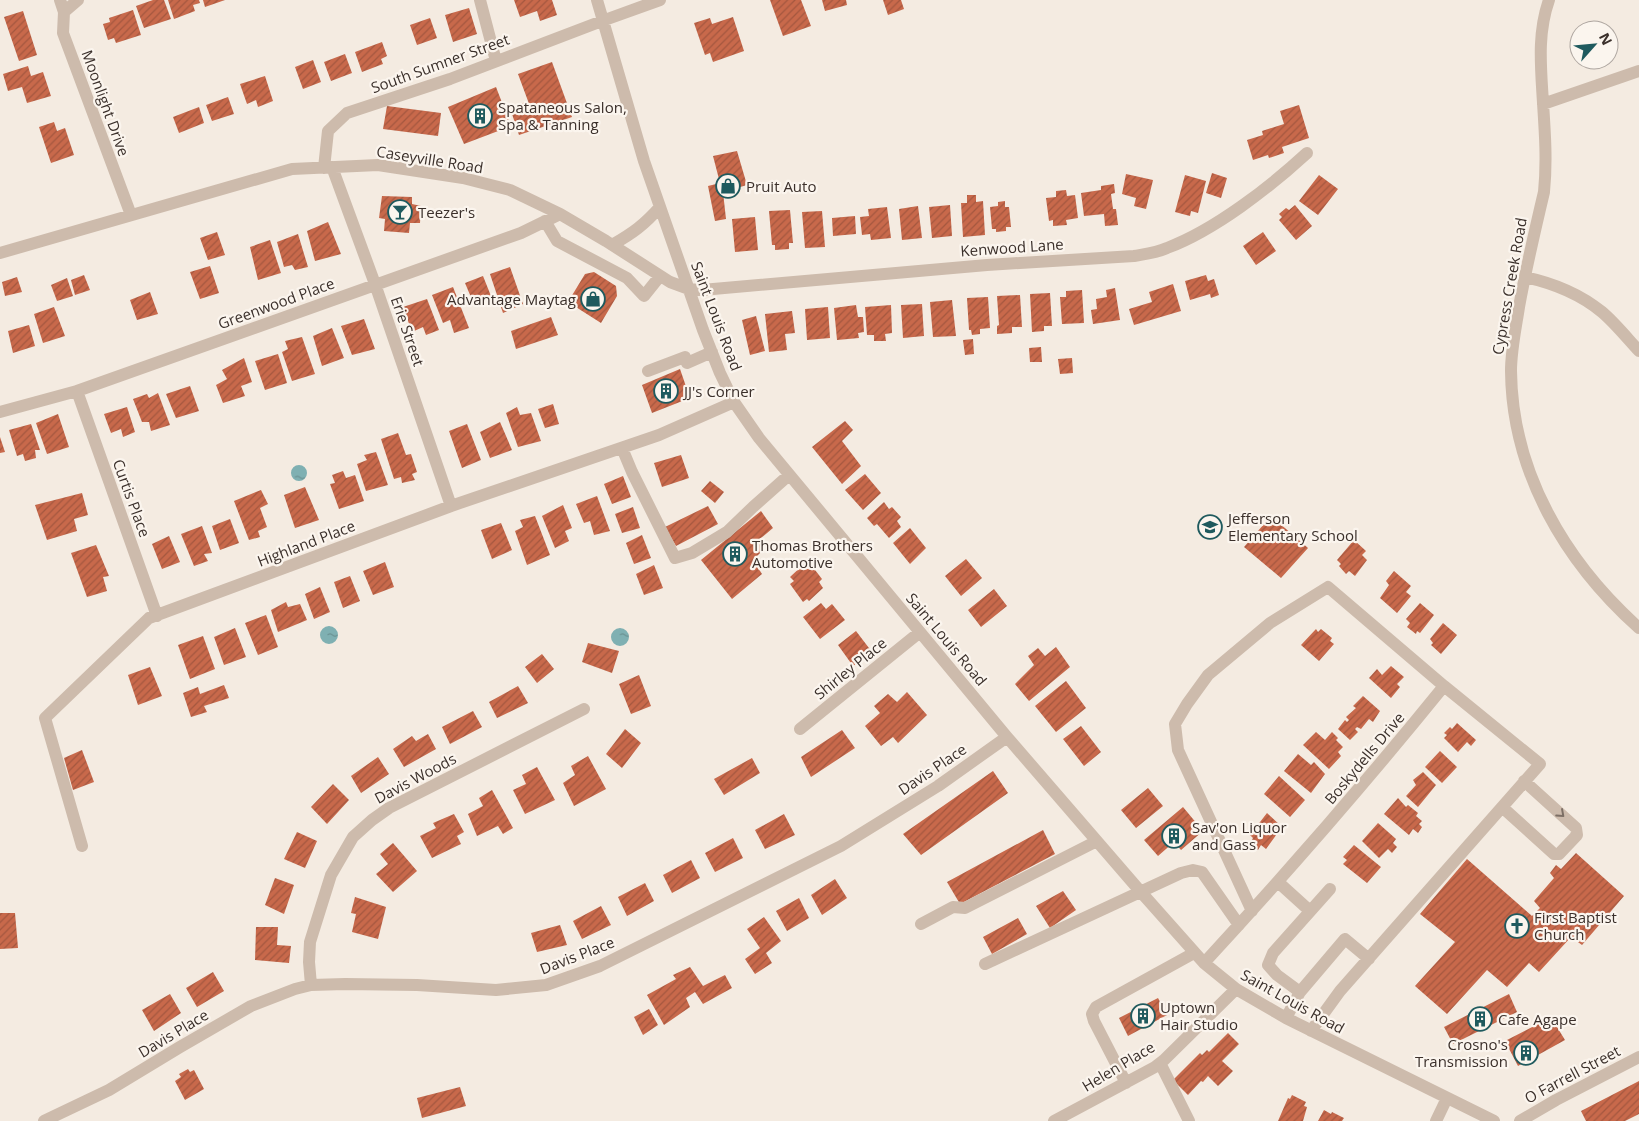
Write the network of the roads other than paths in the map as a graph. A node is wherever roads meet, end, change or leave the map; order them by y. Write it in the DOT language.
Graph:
graph roads {
  1 [pos="60,0"];
  2 [pos="78,0"];
  3 [pos="480,0"];
  4 [pos="597,0"];
  5 [pos="660,0"];
  6 [pos="1549,0"];
  7 [pos="64,12"];
  8 [pos="602,21"];
  9 [pos="496,61"];
  10 [pos="1639,71"];
  11 [pos="1543,104"];
  12 [pos="1307,153"];
  13 [pos="328,168"];
  14 [pos="660,207"];
  15 [pos="560,214"];
  16 [pos="131,216"];
  17 [pos="544,221"];
  18 [pos="588,230"];
  19 [pos="612,245"];
  20 [pos="576,250"];
  21 [pos="0,253"];
  22 [pos="660,276"];
  23 [pos="1525,277"];
  24 [pos="375,284"];
  25 [pos="689,289"];
  26 [pos="1639,351"];
  27 [pos="712,352"];
  28 [pos="648,371"];
  29 [pos="77,391"];
  30 [pos="734,402"];
  31 [pos="0,412"];
  32 [pos="622,448"];
  33 [pos="790,475"];
  34 [pos="451,506"];
  35 [pos="157,616"];
  36 [pos="1639,628"];
  37 [pos="920,632"];
  38 [pos="1444,686"];
  39 [pos="584,709"];
  40 [pos="800,728"];
  41 [pos="1007,737"];
  42 [pos="1524,781"];
  43 [pos="1502,807"];
  44 [pos="1097,841"];
  45 [pos="82,846"];
  46 [pos="1278,882"];
  47 [pos="1330,889"];
  48 [pos="1140,891"];
  49 [pos="1252,911"];
  50 [pos="1310,911"];
  51 [pos="921,924"];
  52 [pos="1239,925"];
  53 [pos="1194,952"];
  54 [pos="1369,958"];
  55 [pos="1204,963"];
  56 [pos="985,964"];
  57 [pos="311,985"];
  58 [pos="1236,989"];
  59 [pos="1300,992"];
  60 [pos="1286,1018"];
  61 [pos="1311,1031"];
  62 [pos="1639,1057"];
  63 [pos="1160,1063"];
  64 [pos="1126,1083"];
  65 [pos="1447,1098"];
  66 [pos="44,1121"];
  67 [pos="1054,1121"];
  68 [pos="1189,1121"];
  69 [pos="1436,1121"];
  70 [pos="1494,1121"];
  71 [pos="1520,1121"];
  1 -- 7 [label="street, Moonlight Drive"];
  2 -- 7 [label="street"];
  3 -- 9 [label="street"];
  4 -- 8 [label="street, Saint Louis Road"];
  5 -- 8 [label="street, South Sumner Street"];
  6 -- 11 [label="street, Cypress Creek Road"];
  7 -- 16 [label="street, Moonlight Drive"];
  8 -- 9 [label="street, South Sumner Street"];
  8 -- 14 [label="street, Saint Louis Road"];
  9 -- 13 [label="street, South Sumner Street"];
  10 -- 11 [label="street"];
  11 -- 23 [label="street, Cypress Creek Road"];
  12 -- 25 [label="street, Kenwood Lane"];
  13 -- 15 [label="street, Caseyville Road"];
  13 -- 16 [label="street, Caseyville Road"];
  13 -- 24 [label="street, Erie Street"];
  14 -- 19 [label="street"];
  14 -- 25 [label="street, Saint Louis Road"];
  15 -- 17 [label="street, Greenwood Place"];
  15 -- 18 [label="street, Caseyville Road"];
  16 -- 21 [label="street, Caseyville Road"];
  17 -- 20 [label="street"];
  17 -- 24 [label="street, Greenwood Place"];
  18 -- 19 [label="street, Caseyville Road"];
  18 -- 20 [label="street"];
  19 -- 22 [label="street, Caseyville Road"];
  20 -- 22 [label="street"];
  22 -- 25 [label="street, Caseyville Road"];
  23 -- 26 [label="street"];
  23 -- 36 [label="street, Cypress Creek Road"];
  24 -- 29 [label="street, Greenwood Place"];
  24 -- 34 [label="street, Erie Street"];
  25 -- 27 [label="street, Saint Louis Road"];
  27 -- 28 [label="street"];
  27 -- 30 [label="street, Saint Louis Road"];
  29 -- 31 [label="street, Greenwood Place"];
  29 -- 35 [label="street, Curtis Place"];
  30 -- 32 [label="street, Highland Place"];
  30 -- 33 [label="street, Saint Louis Road"];
  32 -- 33 [label="street"];
  32 -- 34 [label="street, Highland Place"];
  33 -- 37 [label="street, Saint Louis Road"];
  34 -- 35 [label="street, Highland Place"];
  35 -- 45 [label="street, Highland Place"];
  37 -- 40 [label="street, Shirley Place"];
  37 -- 41 [label="street, Saint Louis Road"];
  38 -- 42 [label="street"];
  38 -- 46 [label="street, Boskydells Drive"];
  38 -- 49 [label="street"];
  39 -- 57 [label="street, Davis Woods"];
  41 -- 44 [label="street, Saint Louis Road"];
  41 -- 57 [label="street, Davis Place"];
  42 -- 43 [label="street"];
  42 -- 43 [label="street, one-way"];
  43 -- 54 [label="street"];
  44 -- 48 [label="street, Saint Louis Road"];
  44 -- 51 [label="street"];
  46 -- 49 [label="street, Boskydells Drive"];
  46 -- 50 [label="street"];
  47 -- 50 [label="street"];
  48 -- 52 [label="street"];
  48 -- 53 [label="street, Saint Louis Road"];
  48 -- 56 [label="street"];
  49 -- 52 [label="street, Boskydells Drive"];
  50 -- 59 [label="street"];
  52 -- 55 [label="street, Boskydells Drive"];
  53 -- 55 [label="street, Saint Louis Road"];
  53 -- 64 [label="street"];
  54 -- 59 [label="street"];
  54 -- 61 [label="street"];
  55 -- 58 [label="street, Saint Louis Road"];
  57 -- 66 [label="street, Davis Place"];
  58 -- 60 [label="street, Saint Louis Road"];
  58 -- 63 [label="street, Helen Place"];
  59 -- 60 [label="street"];
  60 -- 61 [label="street, Saint Louis Road"];
  61 -- 65 [label="street, Saint Louis Road"];
  62 -- 71 [label="street, O Farrell Street"];
  63 -- 64 [label="street, Helen Place"];
  63 -- 68 [label="street"];
  64 -- 67 [label="street, Helen Place"];
  65 -- 69 [label="street"];
  65 -- 70 [label="street, Saint Louis Road"];
}
